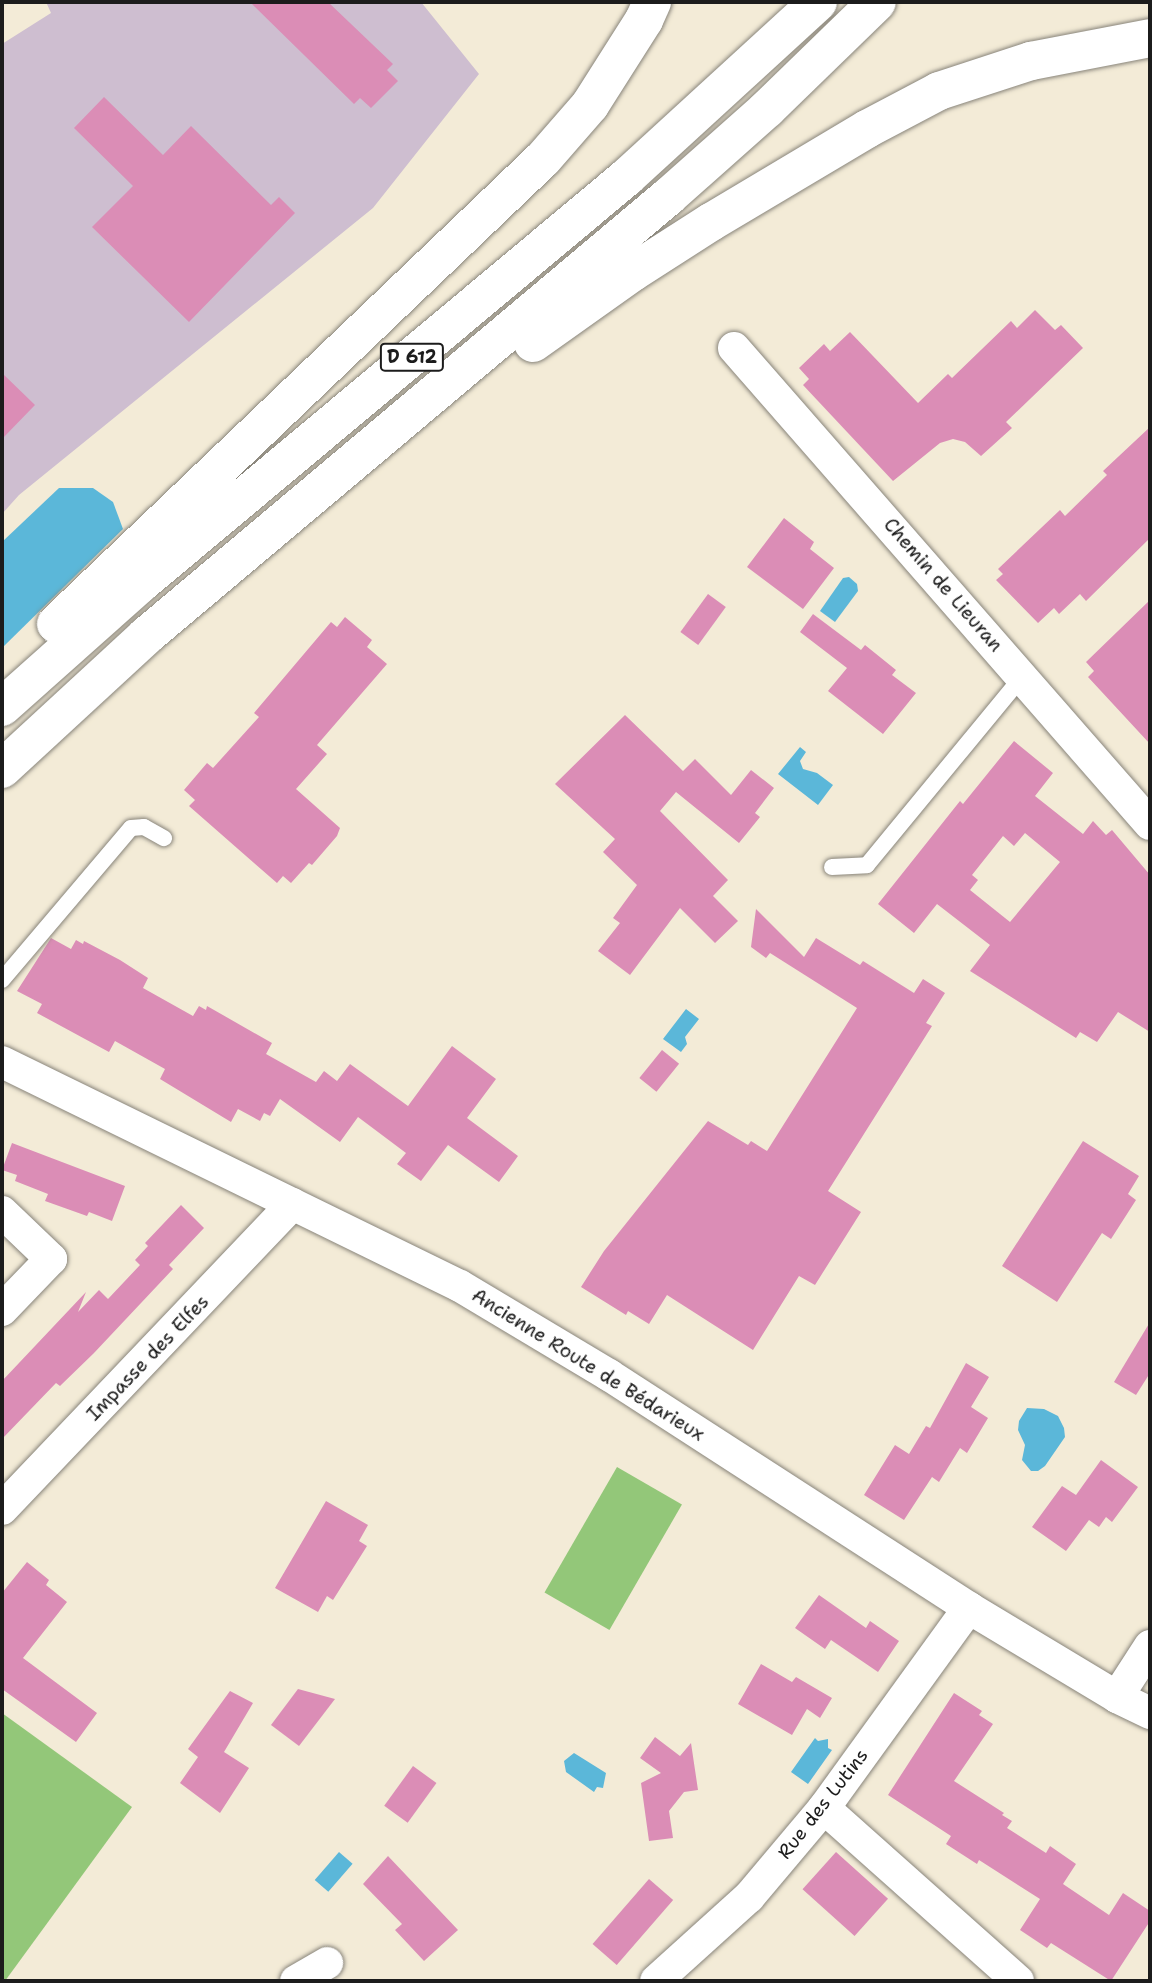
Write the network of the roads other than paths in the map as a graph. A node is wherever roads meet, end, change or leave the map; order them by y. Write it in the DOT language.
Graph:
graph roads {
  1 [pos="652,2"];
  2 [pos="818,2"];
  3 [pos="877,2"];
  4 [pos="1150,38"];
  5 [pos="734,348"];
  6 [pos="328,481"];
  7 [pos="2,675"];
  8 [pos="1023,676"];
  9 [pos="2,707"];
  10 [pos="2,769"];
  11 [pos="1150,824"];
  12 [pos="164,838"];
  13 [pos="832,867"];
  14 [pos="2,980"];
  15 [pos="2,1062"];
  16 [pos="292,1204"];
  17 [pos="2,1212"];
  18 [pos="2,1310"];
  19 [pos="2,1509"];
  20 [pos="969,1608"];
  21 [pos="1150,1646"];
  22 [pos="1117,1698"];
  23 [pos="1150,1713"];
  24 [pos="824,1808"];
  25 [pos="327,1963"];
  26 [pos="296,1981"];
  27 [pos="656,1981"];
  28 [pos="1018,1981"];
  1 -- 7 [label="highway"];
  2 -- 9 [label="highway, D 612"];
  3 -- 6 [label="highway, D 612"];
  4 -- 6 [label="highway"];
  5 -- 8 [label="street, Chemin de Lieuran"];
  6 -- 10 [label="highway, D 612"];
  8 -- 11 [label="street, Chemin de Lieuran"];
  8 -- 13 [label="lane"];
  12 -- 14 [label="lane"];
  15 -- 16 [label="street, Ancienne Route de Bédarieux"];
  16 -- 19 [label="street, Impasse des Elfes"];
  16 -- 20 [label="street, Ancienne Route de Bédarieux"];
  17 -- 18 [label="street"];
  20 -- 22 [label="street, Ancienne Route de Bédarieux"];
  20 -- 24 [label="street, Rue des Lutins"];
  21 -- 22 [label="street"];
  22 -- 23 [label="street, Ancienne Route de Bédarieux"];
  24 -- 27 [label="street, Rue des Lutins"];
  24 -- 28 [label="street"];
  25 -- 26 [label="street"];
}
